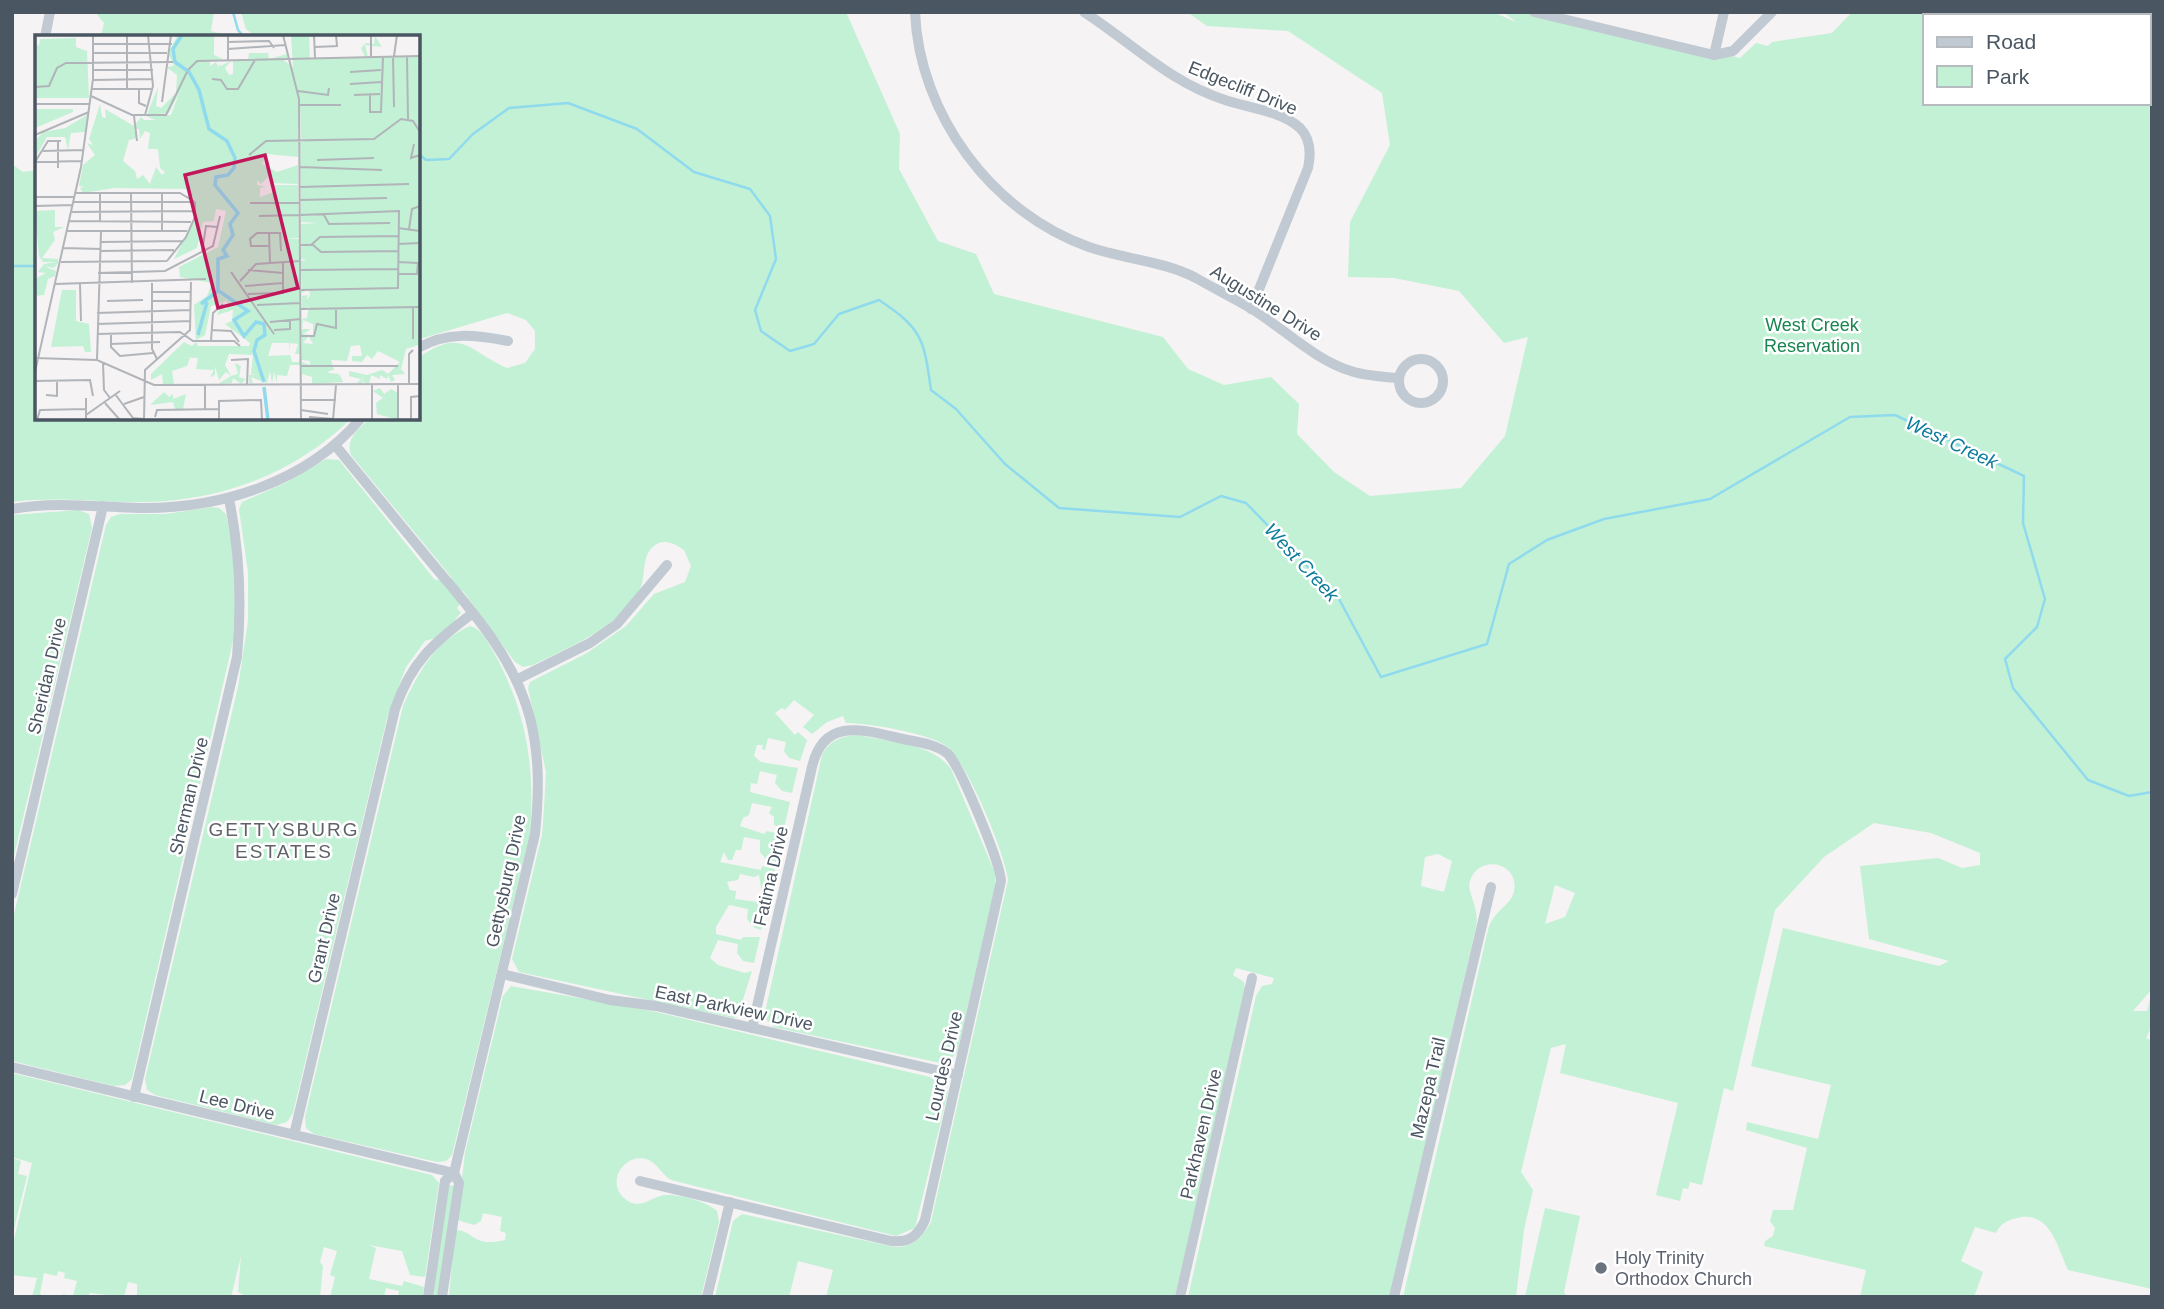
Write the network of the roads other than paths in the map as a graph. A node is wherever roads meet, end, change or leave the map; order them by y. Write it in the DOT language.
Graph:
graph roads {
  1 [pos="50,12"];
  2 [pos="915,12"];
  3 [pos="1084,12"];
  4 [pos="1534,12"];
  5 [pos="1724,12"];
  6 [pos="1772,12"];
  7 [pos="1577,17"];
  8 [pos="45,35"];
  9 [pos="1714,55"];
  10 [pos="1251,309"];
  11 [pos="508,341"];
  12 [pos="420,347"];
  13 [pos="1399,378"];
  14 [pos="358,420"];
  15 [pos="335,445"];
  16 [pos="229,499"];
  17 [pos="103,506"];
  18 [pos="12,509"];
  19 [pos="667,565"];
  20 [pos="473,613"];
  21 [pos="516,680"];
  22 [pos="829,737"];
  23 [pos="1491,887"];
  24 [pos="12,894"];
  25 [pos="502,974"];
  26 [pos="1252,978"];
  27 [pos="752,1028"];
  28 [pos="12,1067"];
  29 [pos="958,1075"];
  30 [pos="134,1097"];
  31 [pos="294,1135"];
  32 [pos="454,1173"];
  33 [pos="640,1181"];
  34 [pos="730,1202"];
  35 [pos="428,1297"];
  36 [pos="442,1297"];
  37 [pos="707,1297"];
  38 [pos="1180,1297"];
  39 [pos="1394,1297"];
  1 -- 8 [label="street"];
  2 -- 10 [label="street, Augustine Drive"];
  3 -- 10 [label="street, Edgecliff Drive"];
  4 -- 7 [label="street"];
  5 -- 9 [label="street"];
  6 -- 9 [label="street"];
  7 -- 9 [label="street"];
  10 -- 13 [label="street, Augustine Drive"];
  11 -- 12 [label="street"];
  13 -- 13 [label="street"];
  14 -- 15 [label="street"];
  15 -- 16 [label="street"];
  15 -- 20 [label="street, Gettysburg Drive"];
  16 -- 17 [label="street"];
  16 -- 30 [label="street, Sherman Drive"];
  17 -- 18 [label="street"];
  17 -- 24 [label="street, Sheridan Drive"];
  19 -- 21 [label="street"];
  20 -- 21 [label="street, Gettysburg Drive"];
  20 -- 31 [label="street, Grant Drive"];
  21 -- 25 [label="street, Gettysburg Drive"];
  22 -- 27 [label="street, Fatima Drive"];
  22 -- 29 [label="street, Lourdes Drive"];
  23 -- 39 [label="street, Mazepa Trail"];
  25 -- 27 [label="street, East Parkview Drive"];
  25 -- 32 [label="street, Gettysburg Drive"];
  26 -- 38 [label="street, Parkhaven Drive"];
  27 -- 29 [label="street, East Parkview Drive"];
  28 -- 30 [label="street, Lee Drive"];
  29 -- 34 [label="street, Lourdes Drive"];
  30 -- 31 [label="street, Lee Drive"];
  31 -- 32 [label="street, Lee Drive"];
  32 -- 35 [label="street, Gettysburg Drive"];
  32 -- 36 [label="street, Gettysburg Drive"];
  33 -- 34 [label="street, Lourdes Drive"];
  34 -- 37 [label="street"];
}
